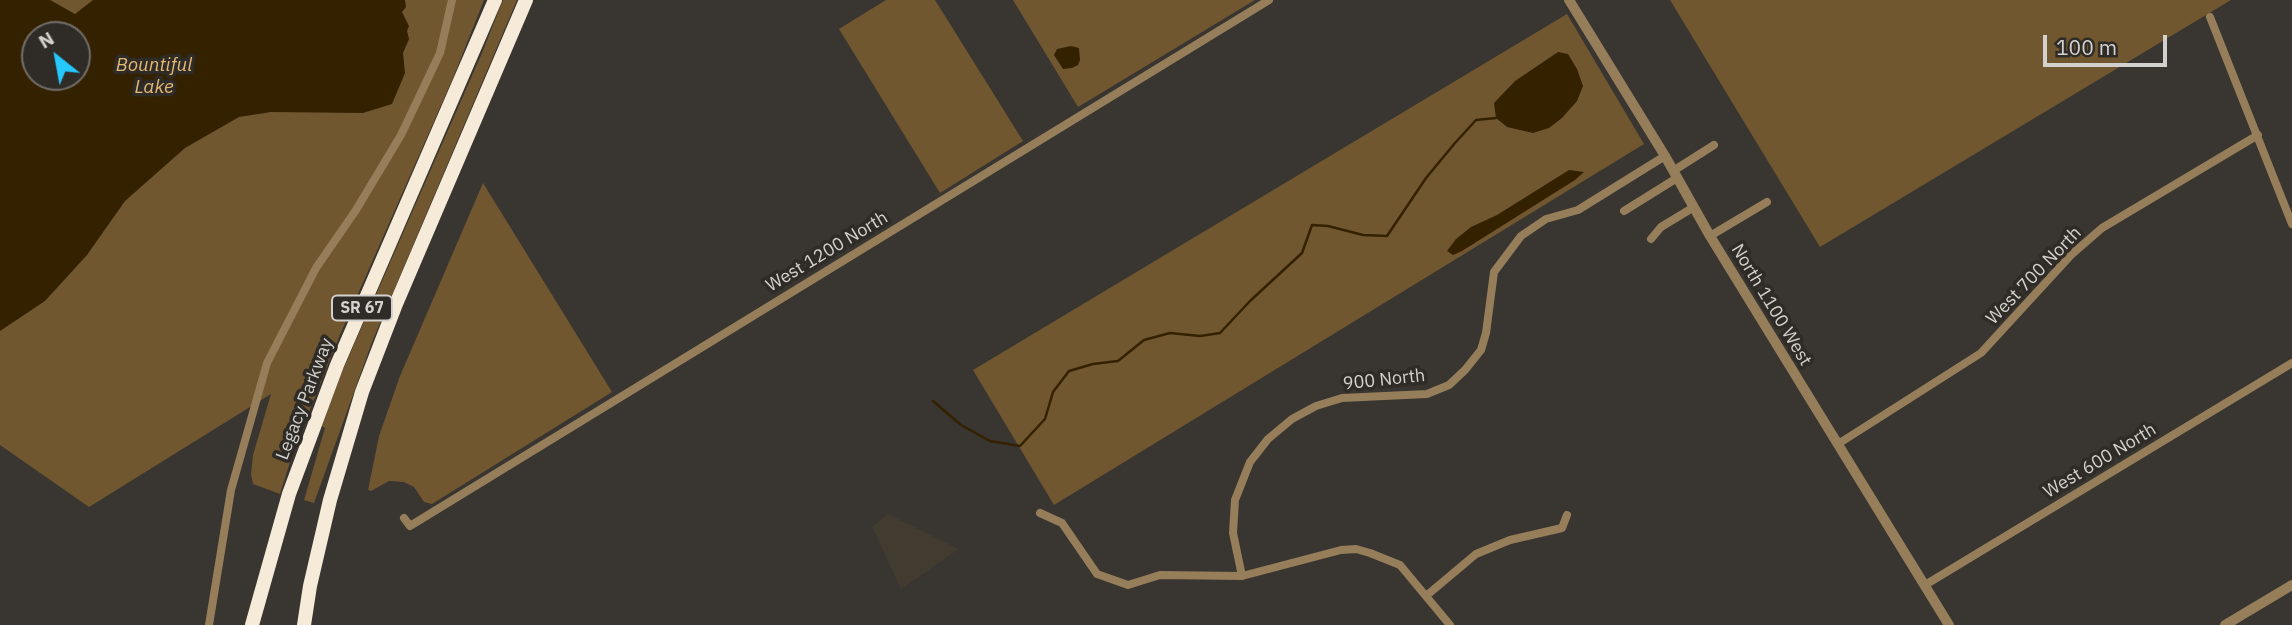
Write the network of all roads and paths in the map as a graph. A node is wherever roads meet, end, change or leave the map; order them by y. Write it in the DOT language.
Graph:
graph roads {
  1 [pos="452,0"];
  2 [pos="495,0"];
  3 [pos="526,0"];
  4 [pos="1269,0"];
  5 [pos="1569,0"];
  6 [pos="2210,17"];
  7 [pos="2258,135"];
  8 [pos="1714,145"];
  9 [pos="1665,156"];
  10 [pos="1675,175"];
  11 [pos="1767,202"];
  12 [pos="1694,207"];
  13 [pos="1624,211"];
  14 [pos="2292,224"];
  15 [pos="1710,236"];
  16 [pos="1651,239"];
  17 [pos="2292,363"];
  18 [pos="1838,444"];
  19 [pos="1040,513"];
  20 [pos="1567,515"];
  21 [pos="404,518"];
  22 [pos="1242,576"];
  23 [pos="1925,585"];
  24 [pos="2292,585"];
  25 [pos="1426,596"];
  26 [pos="209,625"];
  27 [pos="252,625"];
  28 [pos="304,625"];
  29 [pos="1450,625"];
  30 [pos="1949,625"];
  31 [pos="2225,625"];
  1 -- 26 [label="street"];
  2 -- 27 [label="highway, Legacy Parkway / SR 67"];
  3 -- 28 [label="highway, SR 67"];
  4 -- 21 [label="street, West 1200 North"];
  5 -- 9 [label="street, North 1100 West"];
  6 -- 7 [label="street"];
  7 -- 14 [label="street"];
  7 -- 18 [label="street, West 700 North"];
  8 -- 10 [label="street"];
  9 -- 10 [label="street, North 1100 West"];
  9 -- 22 [label="street, 900 North"];
  10 -- 12 [label="street, North 1100 West"];
  10 -- 13 [label="street"];
  11 -- 15 [label="street"];
  12 -- 15 [label="street, North 1100 West"];
  12 -- 16 [label="street"];
  15 -- 18 [label="street, North 1100 West"];
  17 -- 23 [label="street, West 600 North"];
  18 -- 23 [label="street, North 1100 West"];
  19 -- 22 [label="street"];
  20 -- 25 [label="street"];
  22 -- 25 [label="street"];
  23 -- 30 [label="street, North 1100 West"];
  24 -- 31 [label="street"];
  25 -- 29 [label="street"];
}
